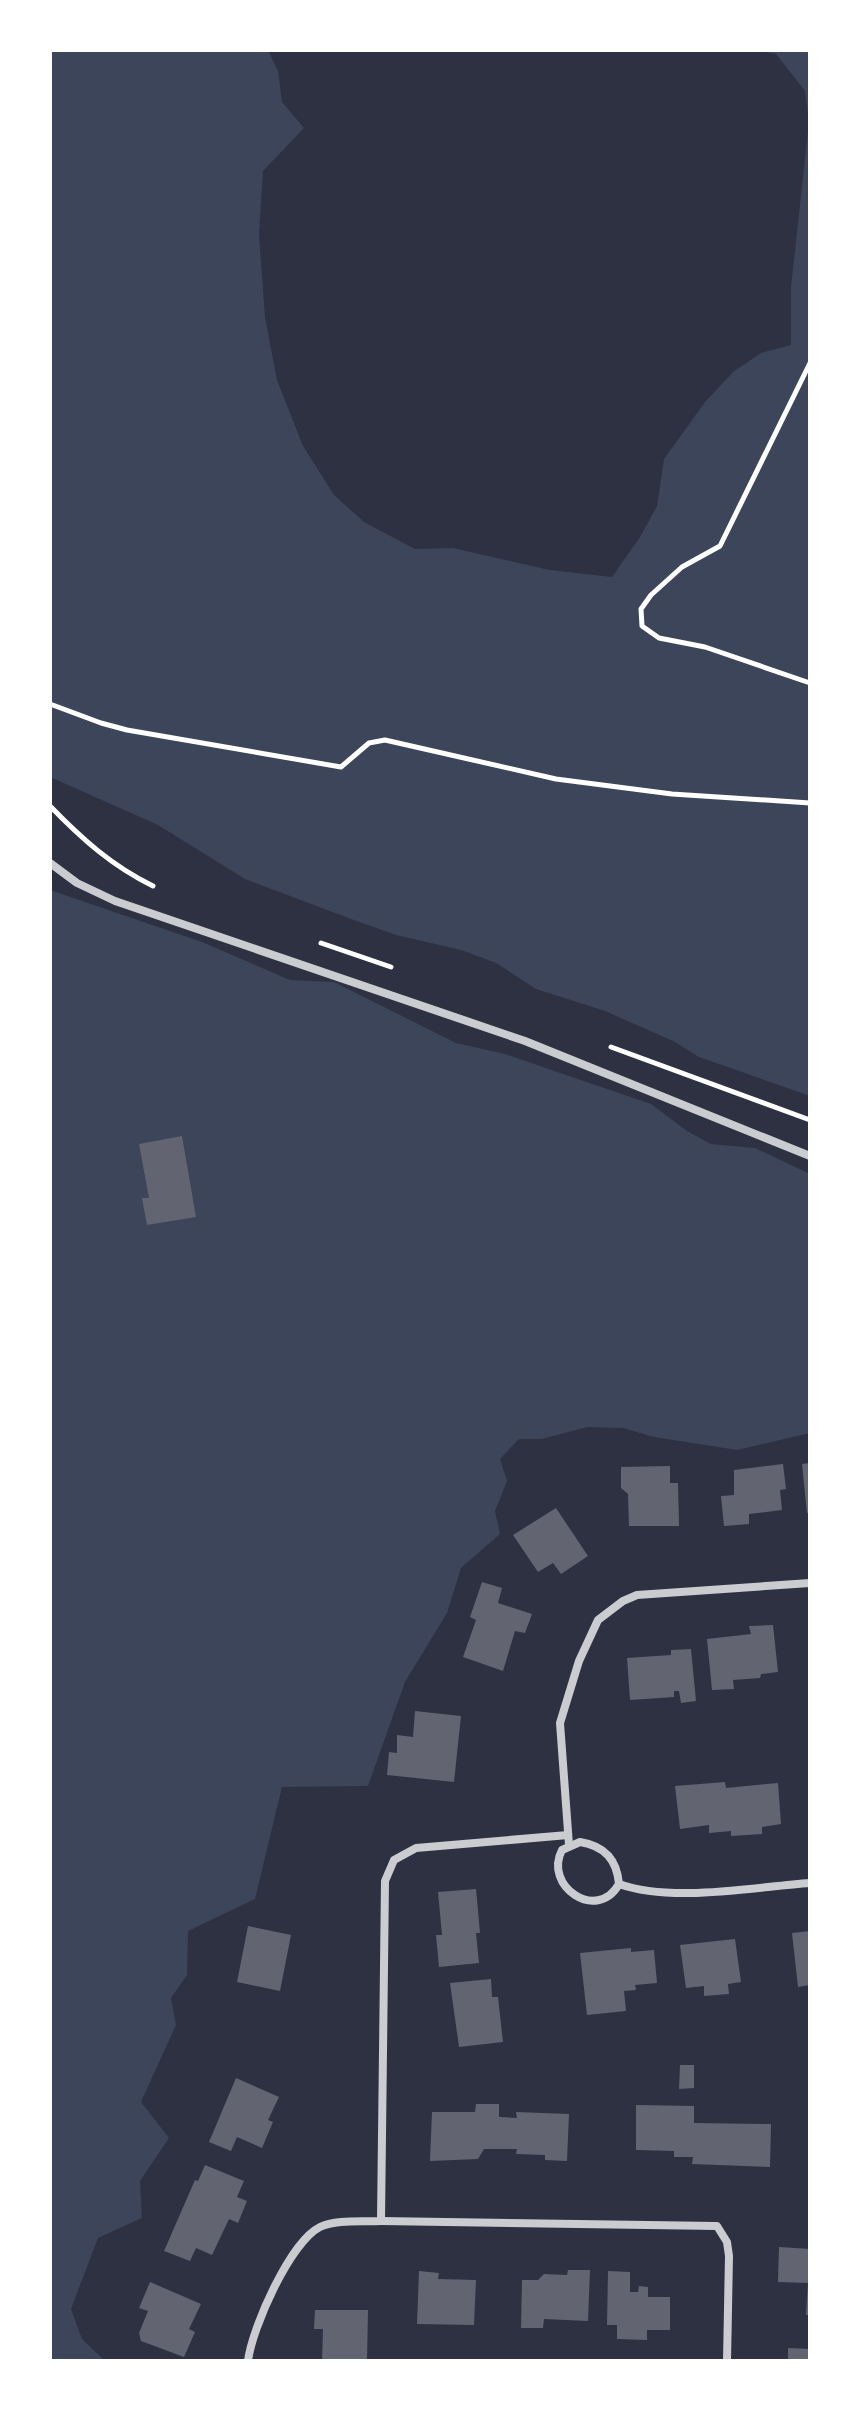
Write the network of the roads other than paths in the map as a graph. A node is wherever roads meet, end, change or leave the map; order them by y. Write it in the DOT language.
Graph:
graph roads {
  1 [pos="50,863"];
  2 [pos="810,1156"];
  3 [pos="810,1583"];
  4 [pos="568,1835"];
  5 [pos="569,1845"];
  6 [pos="810,1883"];
  7 [pos="619,1884"];
  8 [pos="381,2221"];
  9 [pos="248,2361"];
  10 [pos="727,2361"];
  1 -- 2 [label="street"];
  3 -- 4 [label="street"];
  4 -- 5 [label="street"];
  4 -- 8 [label="street"];
  5 -- 7 [label="street"];
  5 -- 7 [label="street"];
  6 -- 7 [label="street"];
  8 -- 9 [label="street"];
  8 -- 10 [label="street"];
}
